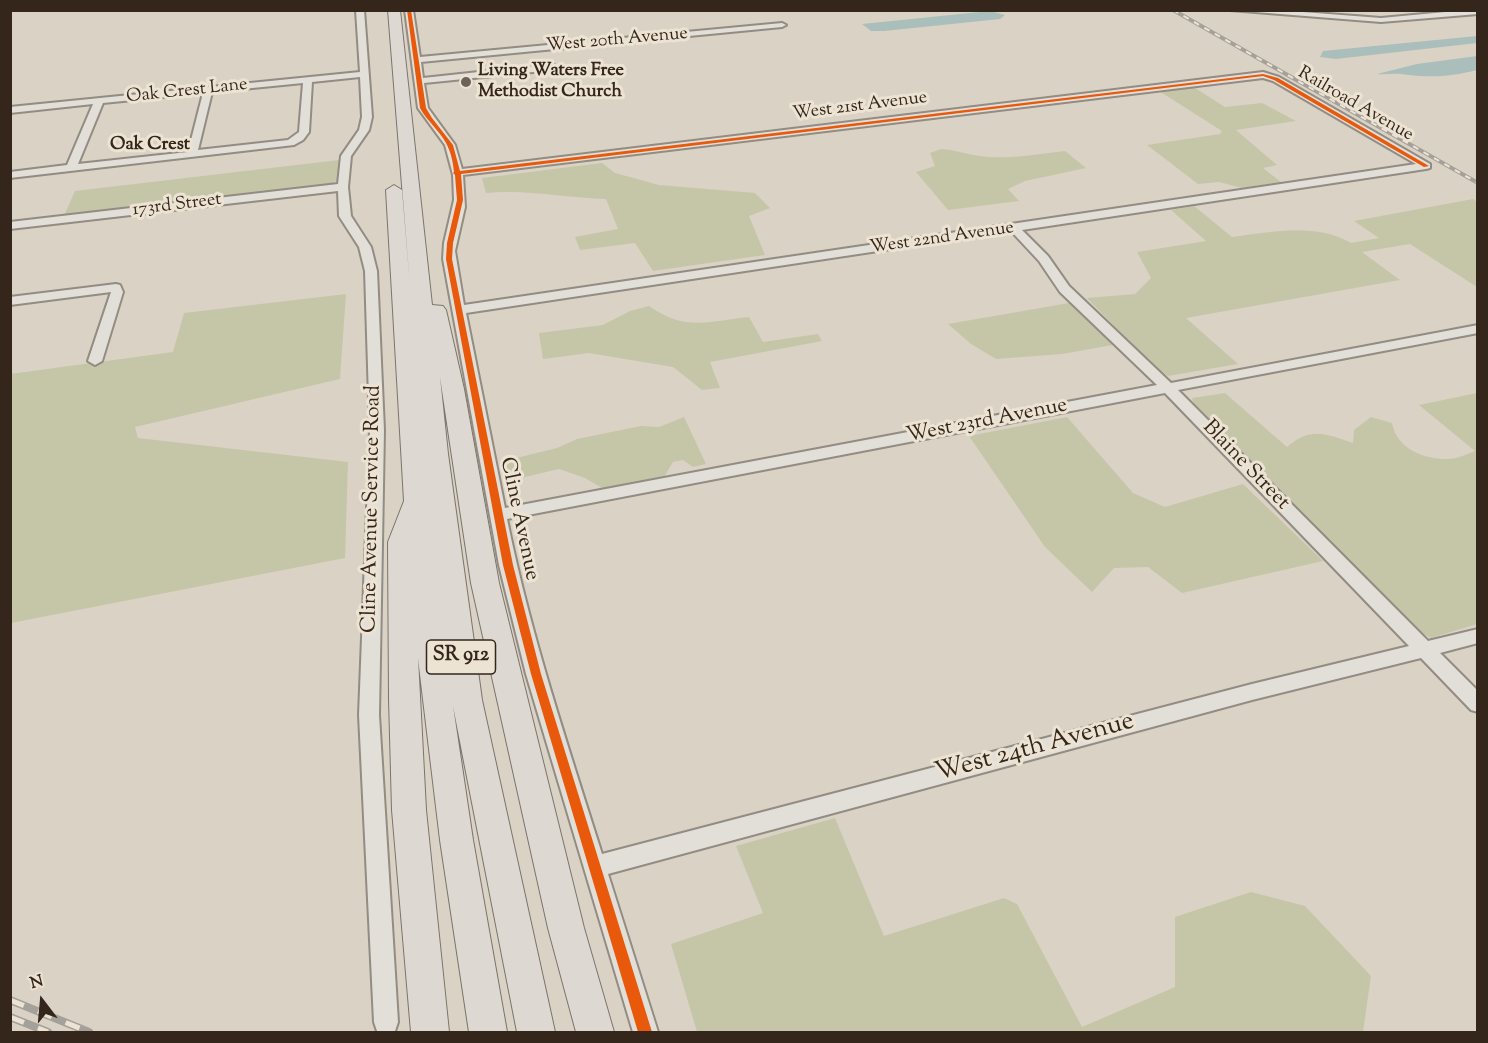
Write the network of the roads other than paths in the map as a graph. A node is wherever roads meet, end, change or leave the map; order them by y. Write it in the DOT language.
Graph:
graph roads {
  1 [pos="360,10"];
  2 [pos="383,10"];
  3 [pos="394,10"];
  4 [pos="410,10"];
  5 [pos="1234,10"];
  6 [pos="1478,12"];
  7 [pos="782,26"];
  8 [pos="416,60"];
  9 [pos="553,67"];
  10 [pos="364,74"];
  11 [pos="1267,75"];
  12 [pos="308,80"];
  13 [pos="419,81"];
  14 [pos="208,90"];
  15 [pos="100,100"];
  16 [pos="388,106"];
  17 [pos="10,110"];
  18 [pos="390,138"];
  19 [pos="192,155"];
  20 [pos="1426,166"];
  21 [pos="71,168"];
  22 [pos="456,173"];
  23 [pos="10,175"];
  24 [pos="343,187"];
  25 [pos="10,226"];
  26 [pos="1014,228"];
  27 [pos="419,276"];
  28 [pos="10,301"];
  29 [pos="458,310"];
  30 [pos="1478,329"];
  31 [pos="95,361"];
  32 [pos="1168,388"];
  33 [pos="416,498"];
  34 [pos="497,515"];
  35 [pos="1478,636"];
  36 [pos="1424,650"];
  37 [pos="1478,704"];
  38 [pos="594,867"];
  39 [pos="386,1022"];
  40 [pos="430,1032"];
  41 [pos="488,1032"];
  42 [pos="536,1032"];
  43 [pos="595,1032"];
  44 [pos="645,1032"];
  1 -- 10 [label="street, Cline Avenue Service Road"];
  2 -- 16 [label="highway"];
  3 -- 27 [label="highway, SR 912"];
  4 -- 8 [label="street, Cline Avenue"];
  5 -- 6 [label="street"];
  7 -- 8 [label="street, West 20th Avenue"];
  8 -- 13 [label="street, Cline Avenue"];
  9 -- 13 [label="street"];
  10 -- 12 [label="street, Oak Crest Lane"];
  10 -- 24 [label="street, Cline Avenue Service Road"];
  11 -- 20 [label="street, Railroad Avenue"];
  11 -- 22 [label="street, West 21st Avenue"];
  12 -- 14 [label="street, Oak Crest Lane"];
  12 -- 19 [label="street"];
  13 -- 22 [label="street, Cline Avenue"];
  14 -- 15 [label="street, Oak Crest Lane"];
  14 -- 19 [label="street"];
  15 -- 17 [label="street, Oak Crest Lane"];
  15 -- 21 [label="street"];
  18 -- 33 [label="highway, SR 912"];
  19 -- 21 [label="street"];
  20 -- 26 [label="street, West 22nd Avenue"];
  21 -- 23 [label="street"];
  22 -- 29 [label="street, Cline Avenue"];
  24 -- 25 [label="street, 173rd Street"];
  24 -- 39 [label="street, Cline Avenue Service Road"];
  26 -- 29 [label="street, West 22nd Avenue"];
  26 -- 32 [label="street, Blaine Street"];
  27 -- 42 [label="highway, SR 912"];
  27 -- 43 [label="highway"];
  28 -- 31 [label="street"];
  29 -- 34 [label="street, Cline Avenue"];
  30 -- 32 [label="street, West 23rd Avenue"];
  32 -- 34 [label="street, West 23rd Avenue"];
  32 -- 36 [label="street, Blaine Street"];
  33 -- 40 [label="highway"];
  33 -- 41 [label="highway, SR 912"];
  34 -- 38 [label="street, Cline Avenue"];
  35 -- 36 [label="street, West 24th Avenue"];
  36 -- 37 [label="street, Blaine Street"];
  36 -- 38 [label="street, West 24th Avenue"];
  38 -- 44 [label="street, Cline Avenue"];
}
